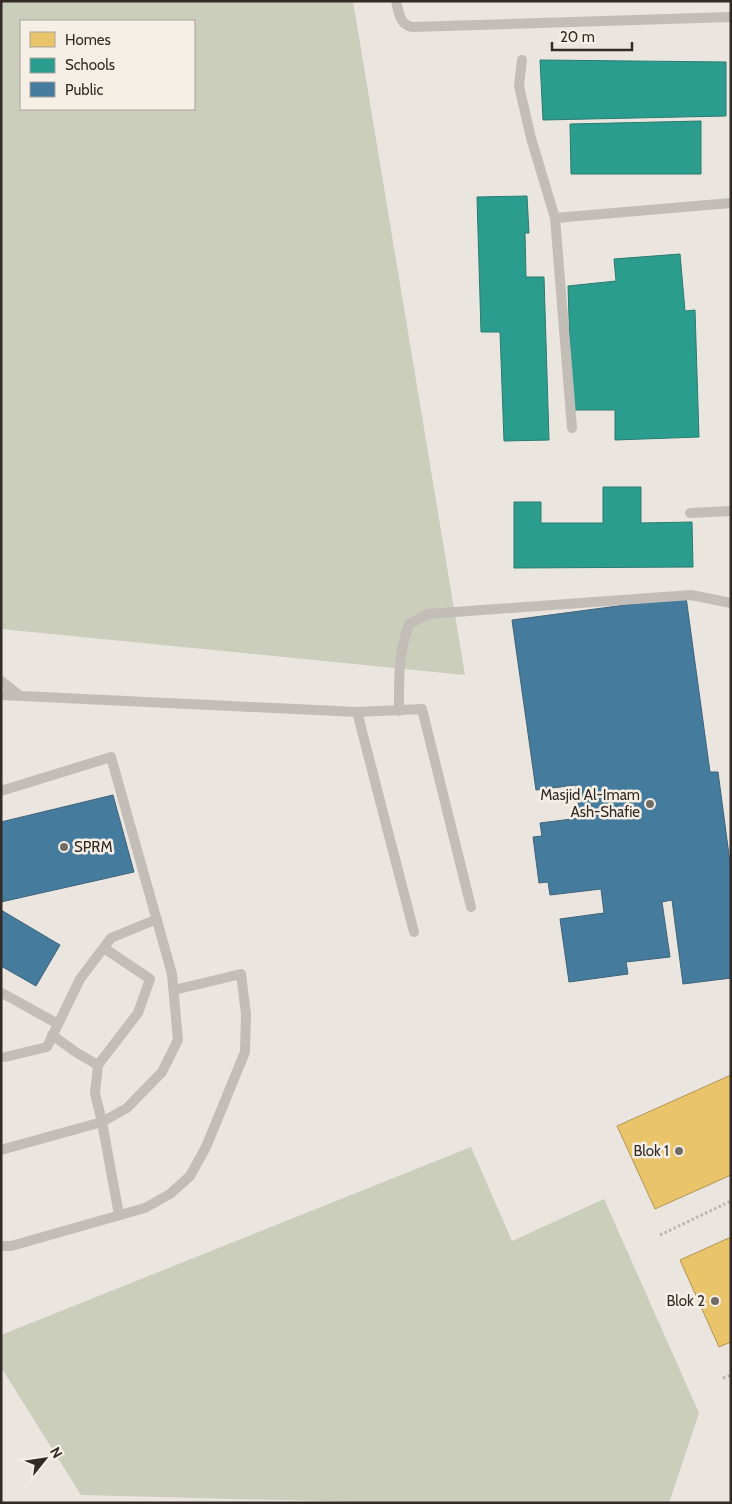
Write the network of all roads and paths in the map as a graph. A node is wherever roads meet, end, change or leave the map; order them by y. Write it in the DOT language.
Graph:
graph roads {
  1 [pos="396,1"];
  2 [pos="731,18"];
  3 [pos="522,60"];
  4 [pos="731,203"];
  5 [pos="555,218"];
  6 [pos="572,428"];
  7 [pos="731,511"];
  8 [pos="690,513"];
  9 [pos="731,603"];
  10 [pos="1,681"];
  11 [pos="1,695"];
  12 [pos="19,695"];
  13 [pos="399,711"];
  14 [pos="357,712"];
  15 [pos="1,791"];
  16 [pos="471,907"];
  17 [pos="157,919"];
  18 [pos="414,932"];
  19 [pos="104,948"];
  20 [pos="174,990"];
  21 [pos="2,994"];
  22 [pos="58,1024"];
  23 [pos="52,1035"];
  24 [pos="5,1057"];
  25 [pos="98,1065"];
  26 [pos="102,1122"];
  27 [pos="1,1150"];
  28 [pos="731,1201"];
  29 [pos="120,1215"];
  30 [pos="660,1236"];
  31 [pos="1,1246"];
  32 [pos="731,1375"];
  33 [pos="724,1378"];
  1 -- 2 [label="lane"];
  3 -- 5 [label="lane"];
  4 -- 5 [label="lane"];
  5 -- 6 [label="lane"];
  7 -- 8 [label="lane"];
  9 -- 13 [label="lane"];
  10 -- 12 [label="lane"];
  11 -- 12 [label="lane"];
  12 -- 14 [label="lane"];
  13 -- 14 [label="lane"];
  13 -- 16 [label="lane"];
  14 -- 18 [label="lane"];
  15 -- 17 [label="lane"];
  17 -- 19 [label="lane"];
  17 -- 20 [label="lane"];
  19 -- 22 [label="lane"];
  19 -- 25 [label="lane"];
  20 -- 26 [label="lane"];
  20 -- 29 [label="lane"];
  21 -- 22 [label="lane"];
  22 -- 23 [label="lane"];
  23 -- 24 [label="lane"];
  23 -- 25 [label="lane"];
  25 -- 26 [label="lane"];
  26 -- 27 [label="lane"];
  26 -- 29 [label="lane"];
  28 -- 30 [label="path"];
  29 -- 31 [label="lane"];
  32 -- 33 [label="path"];
}
